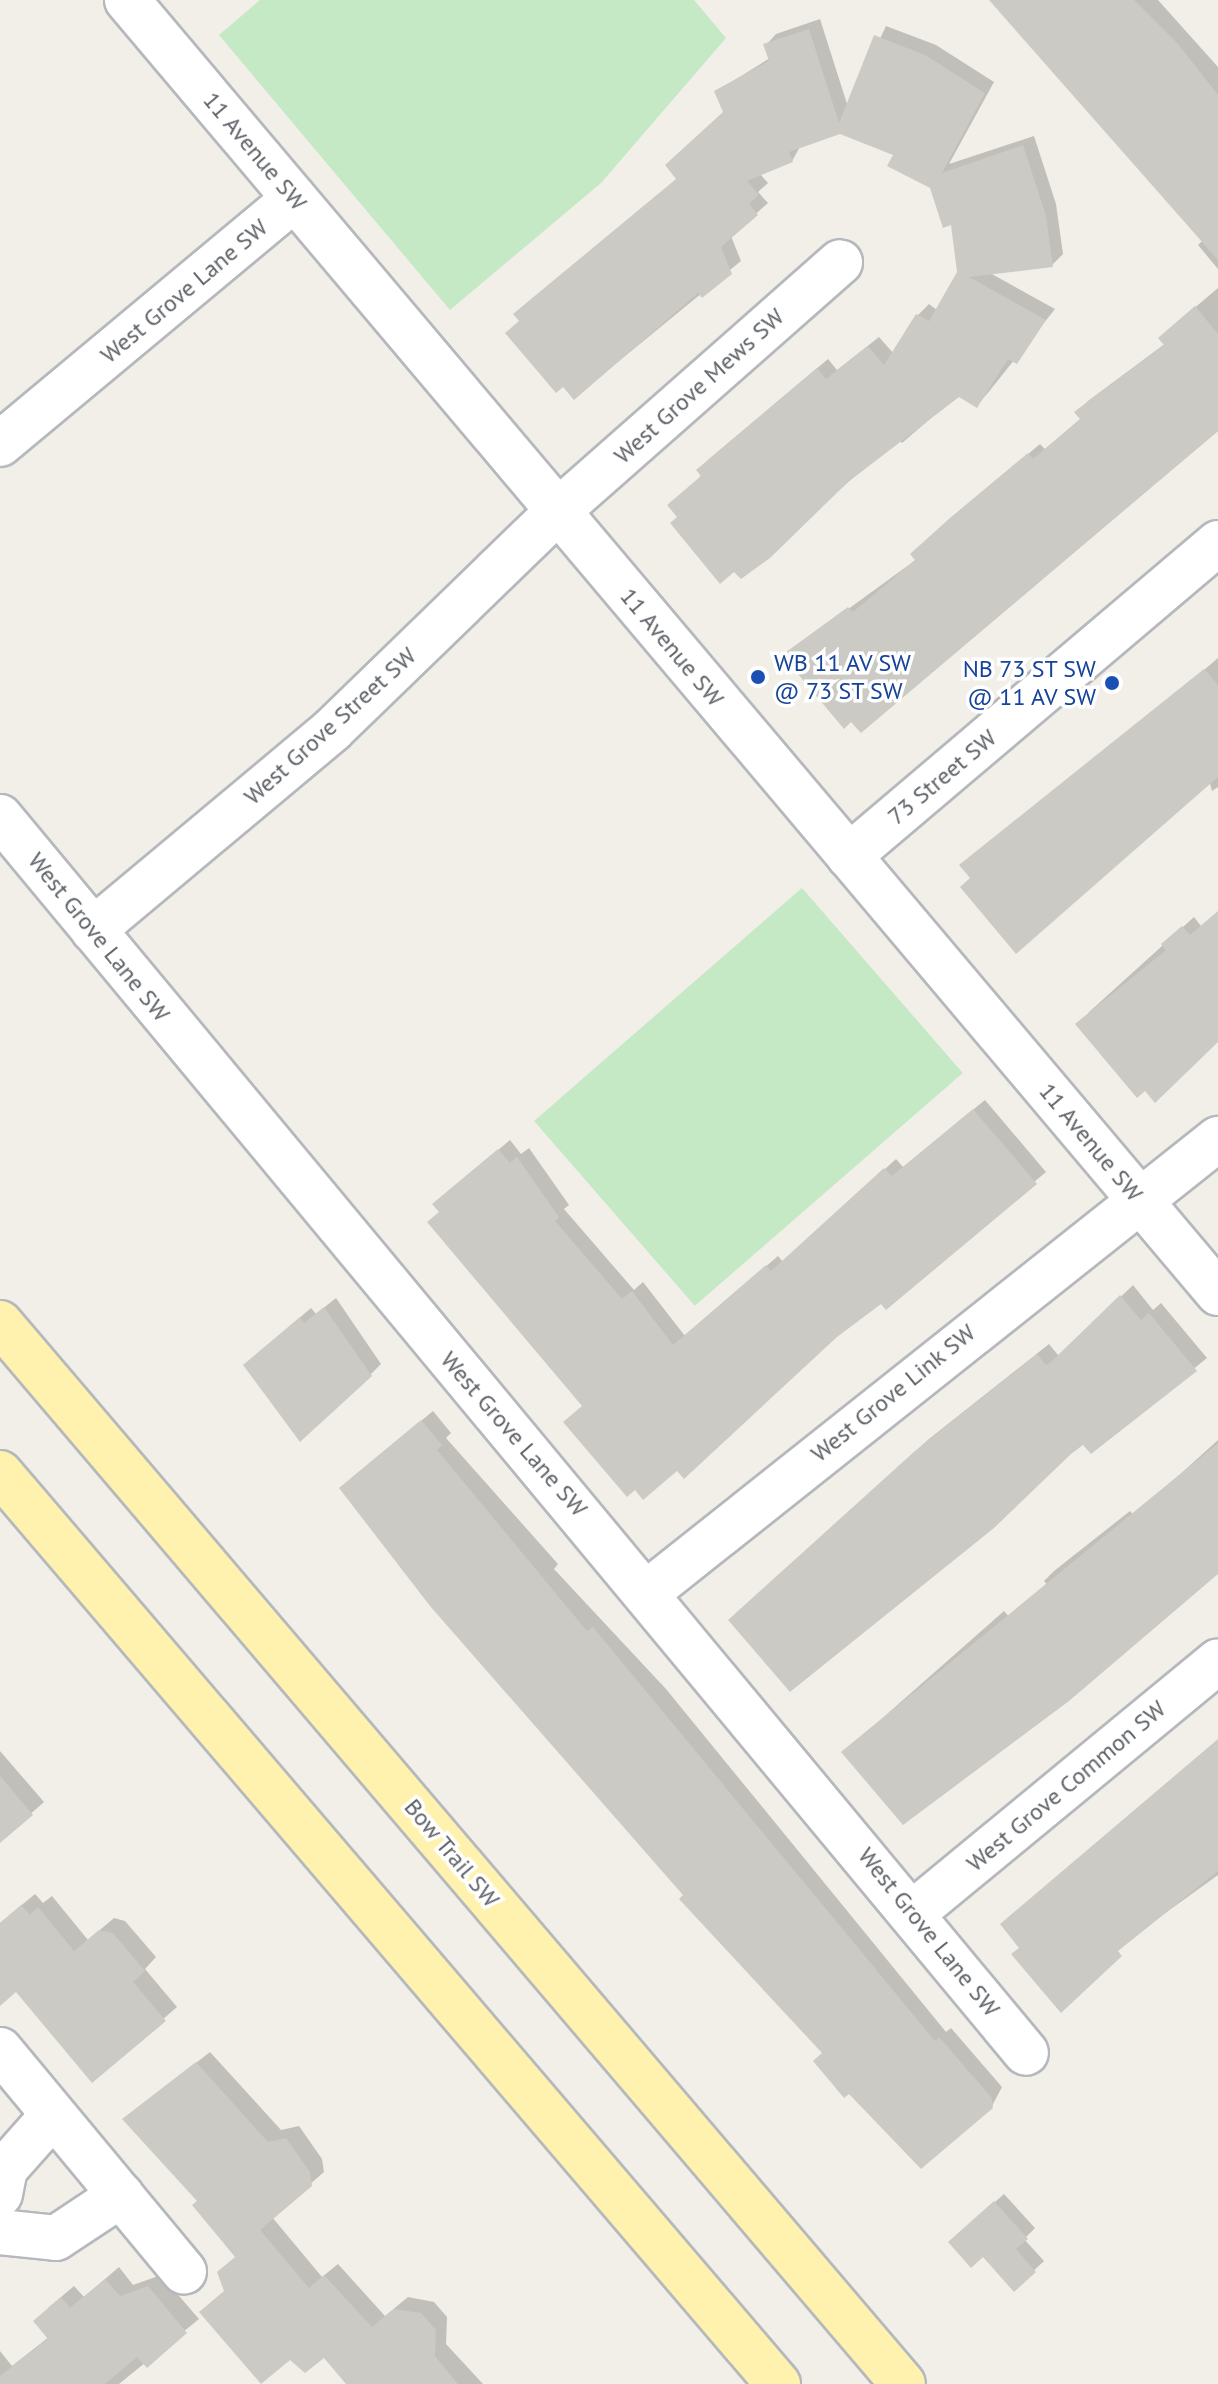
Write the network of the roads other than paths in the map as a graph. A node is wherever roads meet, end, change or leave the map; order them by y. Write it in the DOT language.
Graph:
graph roads {
  1 [pos="127,0"];
  2 [pos="294,199"];
  3 [pos="840,262"];
  4 [pos="0,444"];
  5 [pos="558,511"];
  6 [pos="1218,543"];
  7 [pos="0,817"];
  8 [pos="849,856"];
  9 [pos="93,930"];
  10 [pos="1218,1139"];
  11 [pos="1142,1203"];
  12 [pos="1218,1293"];
  13 [pos="0,1323"];
  14 [pos="0,1473"];
  15 [pos="649,1591"];
  16 [pos="1218,1661"];
  17 [pos="914,1912"];
  18 [pos="0,2050"];
  19 [pos="1026,2053"];
  20 [pos="53,2115"];
  21 [pos="0,2194"];
  22 [pos="121,2195"];
  23 [pos="0,2232"];
  24 [pos="184,2272"];
  25 [pos="778,2384"];
  26 [pos="903,2384"];
  1 -- 2 [label="street, 11 Avenue SW"];
  2 -- 4 [label="street, West Grove Lane SW"];
  2 -- 5 [label="street, 11 Avenue SW"];
  3 -- 5 [label="street, West Grove Mews SW"];
  5 -- 8 [label="street, 11 Avenue SW"];
  5 -- 9 [label="street, West Grove Street SW"];
  6 -- 8 [label="street, 73 Street SW"];
  7 -- 9 [label="street, West Grove Lane SW"];
  8 -- 11 [label="street, 11 Avenue SW"];
  9 -- 15 [label="street, West Grove Lane SW"];
  10 -- 11 [label="street, West Grove Link SW"];
  11 -- 12 [label="street, 11 Avenue SW"];
  11 -- 15 [label="street, West Grove Link SW"];
  13 -- 26 [label="main road, Bow Trail SW"];
  14 -- 25 [label="main road"];
  15 -- 17 [label="street, West Grove Lane SW"];
  16 -- 17 [label="street, West Grove Common SW"];
  17 -- 19 [label="street, West Grove Lane SW"];
  18 -- 20 [label="street"];
  20 -- 21 [label="street"];
  20 -- 22 [label="street"];
  22 -- 23 [label="street"];
  22 -- 24 [label="street"];
}
